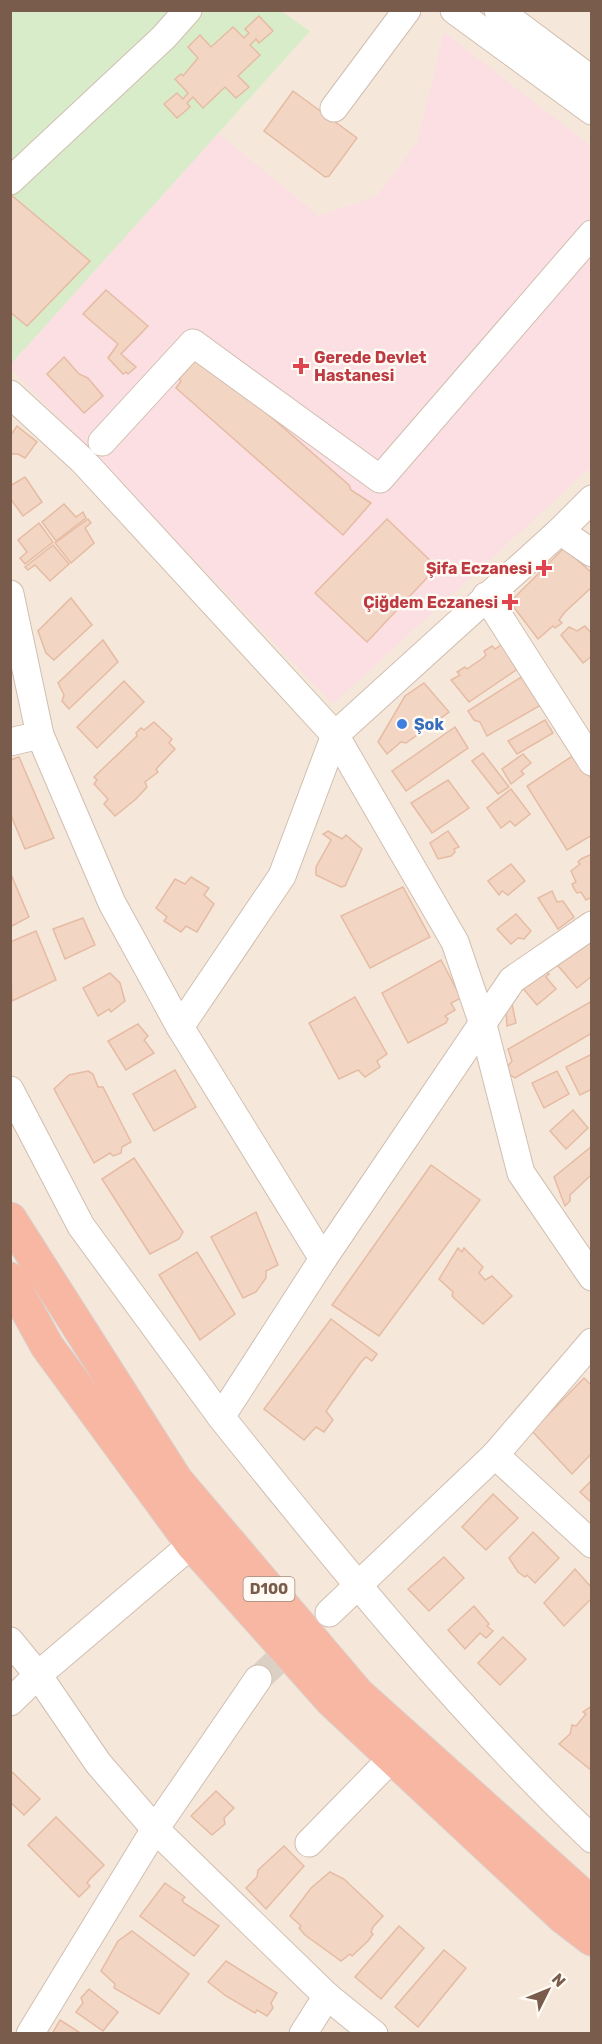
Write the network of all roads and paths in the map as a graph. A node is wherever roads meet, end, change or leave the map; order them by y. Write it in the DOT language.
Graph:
graph roads {
  1 [pos="188,10"];
  2 [pos="407,10"];
  3 [pos="454,10"];
  4 [pos="498,10"];
  5 [pos="591,80"];
  6 [pos="334,108"];
  7 [pos="591,111"];
  8 [pos="10,181"];
  9 [pos="591,234"];
  10 [pos="10,394"];
  11 [pos="102,442"];
  12 [pos="591,499"];
  13 [pos="560,531"];
  14 [pos="591,553"];
  15 [pos="10,594"];
  16 [pos="486,596"];
  17 [pos="40,735"];
  18 [pos="335,735"];
  19 [pos="10,742"];
  20 [pos="591,762"];
  21 [pos="591,925"];
  22 [pos="482,1021"];
  23 [pos="180,1027"];
  24 [pos="10,1090"];
  25 [pos="10,1219"];
  26 [pos="323,1259"];
  27 [pos="591,1277"];
  28 [pos="10,1279"];
  29 [pos="591,1342"];
  30 [pos="221,1417"];
  31 [pos="495,1455"];
  32 [pos="192,1544"];
  33 [pos="591,1544"];
  34 [pos="358,1587"];
  35 [pos="329,1613"];
  36 [pos="10,1641"];
  37 [pos="38,1675"];
  38 [pos="258,1679"];
  39 [pos="10,1702"];
  40 [pos="392,1758"];
  41 [pos="154,1829"];
  42 [pos="591,1837"];
  43 [pos="309,1843"];
  44 [pos="591,1904"];
  45 [pos="591,1940"];
  46 [pos="327,1996"];
  47 [pos="30,2034"];
  48 [pos="303,2034"];
  49 [pos="374,2034"];
  1 -- 8 [label="street"];
  2 -- 6 [label="street"];
  3 -- 7 [label="street"];
  4 -- 5 [label="street"];
  9 -- 11 [label="street"];
  10 -- 18 [label="street"];
  12 -- 13 [label="street"];
  13 -- 14 [label="street"];
  13 -- 16 [label="street"];
  15 -- 17 [label="street"];
  16 -- 18 [label="street"];
  16 -- 20 [label="street"];
  17 -- 19 [label="street"];
  17 -- 23 [label="street"];
  18 -- 22 [label="street"];
  18 -- 23 [label="street"];
  21 -- 22 [label="street"];
  22 -- 26 [label="street"];
  22 -- 27 [label="street"];
  23 -- 26 [label="street"];
  24 -- 30 [label="street"];
  25 -- 44 [label="highway, D100"];
  26 -- 30 [label="street"];
  28 -- 32 [label="highway, D100"];
  29 -- 31 [label="street"];
  30 -- 34 [label="street"];
  31 -- 33 [label="street"];
  31 -- 34 [label="street"];
  32 -- 37 [label="street"];
  32 -- 40 [label="highway, D100"];
  34 -- 35 [label="street"];
  34 -- 42 [label="street"];
  36 -- 37 [label="street"];
  37 -- 39 [label="street"];
  37 -- 41 [label="street"];
  38 -- 41 [label="street"];
  40 -- 43 [label="street"];
  40 -- 45 [label="highway, D100"];
  41 -- 46 [label="street"];
  41 -- 47 [label="street"];
  46 -- 48 [label="street"];
  46 -- 49 [label="street"];
}
